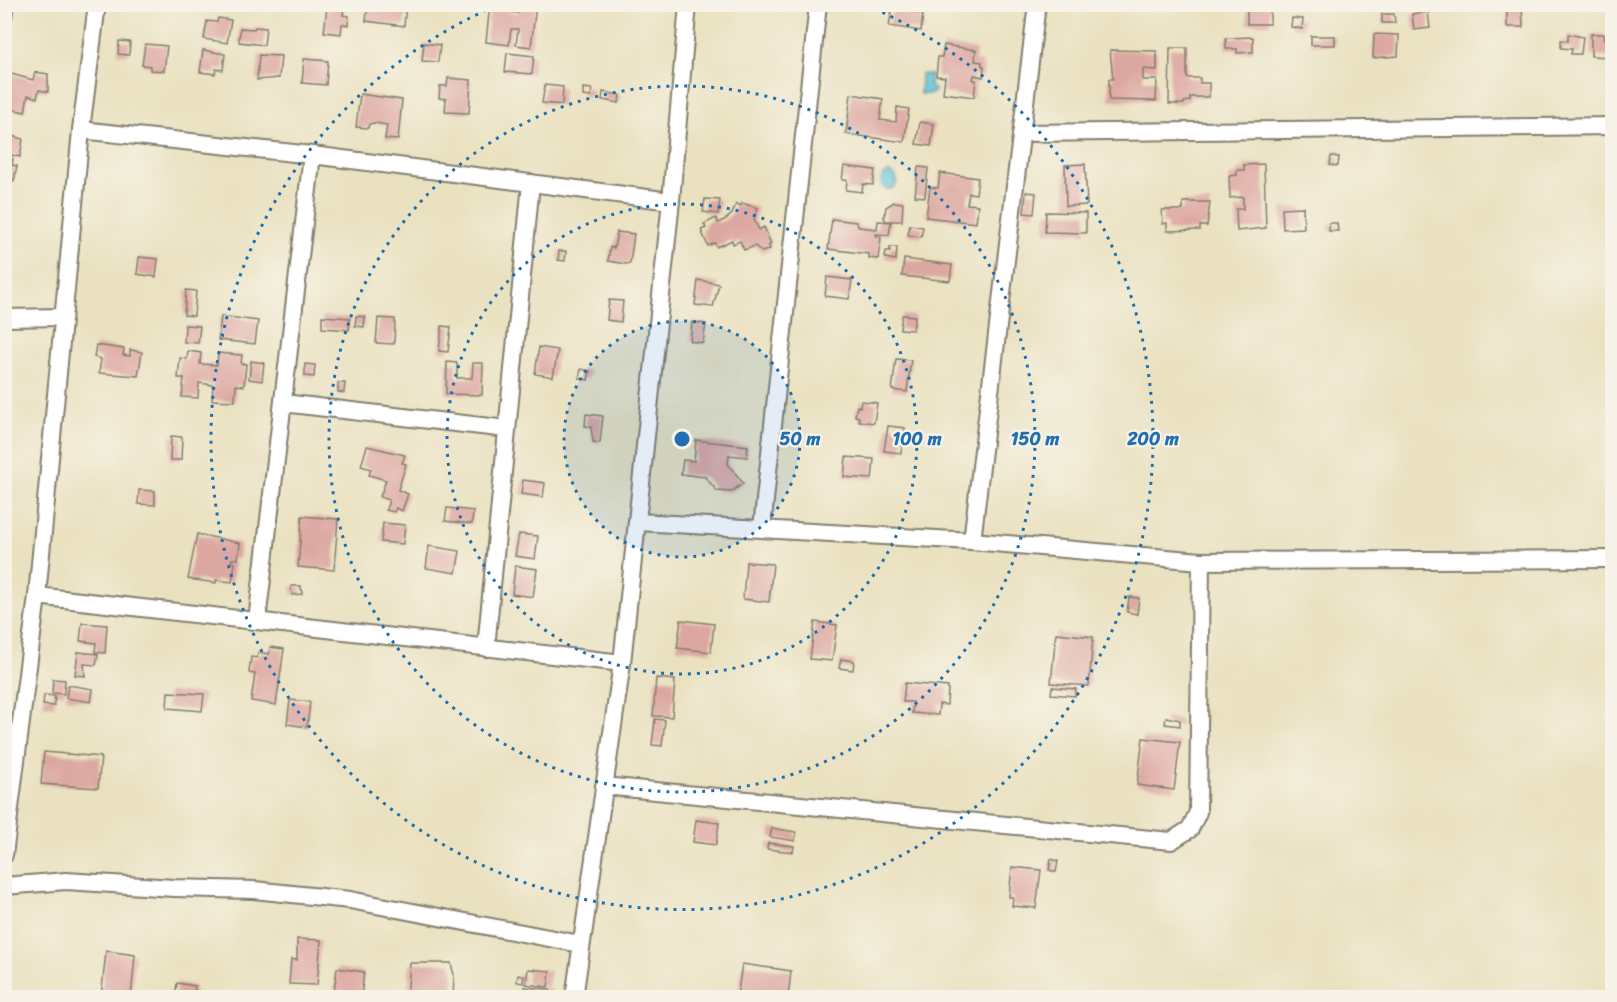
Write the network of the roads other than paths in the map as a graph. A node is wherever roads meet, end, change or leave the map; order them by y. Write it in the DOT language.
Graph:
graph roads {
  1 [pos="97,4"];
  2 [pos="688,4"];
  3 [pos="818,4"];
  4 [pos="1037,4"];
  5 [pos="1612,126"];
  6 [pos="81,130"];
  7 [pos="1023,133"];
  8 [pos="312,155"];
  9 [pos="531,183"];
  10 [pos="671,201"];
  11 [pos="63,316"];
  12 [pos="4,318"];
  13 [pos="283,402"];
  14 [pos="507,429"];
  15 [pos="638,522"];
  16 [pos="762,528"];
  17 [pos="972,541"];
  18 [pos="1612,559"];
  19 [pos="1201,561"];
  20 [pos="37,596"];
  21 [pos="257,621"];
  22 [pos="486,648"];
  23 [pos="622,663"];
  24 [pos="604,786"];
  25 [pos="4,855"];
  26 [pos="4,886"];
  27 [pos="580,944"];
  28 [pos="574,998"];
  1 -- 6 [label="street"];
  2 -- 10 [label="street"];
  3 -- 16 [label="street"];
  4 -- 7 [label="street"];
  5 -- 7 [label="street"];
  6 -- 8 [label="street"];
  6 -- 11 [label="street"];
  7 -- 17 [label="street"];
  8 -- 9 [label="street"];
  8 -- 13 [label="street"];
  9 -- 10 [label="street"];
  9 -- 14 [label="street"];
  10 -- 15 [label="street"];
  11 -- 12 [label="street"];
  11 -- 20 [label="street"];
  13 -- 14 [label="street"];
  13 -- 21 [label="street"];
  14 -- 22 [label="street"];
  15 -- 16 [label="street"];
  15 -- 23 [label="street"];
  16 -- 17 [label="street"];
  17 -- 19 [label="street"];
  18 -- 19 [label="street"];
  19 -- 24 [label="street"];
  20 -- 21 [label="street"];
  20 -- 25 [label="street"];
  21 -- 22 [label="street"];
  22 -- 23 [label="street"];
  23 -- 24 [label="street"];
  24 -- 27 [label="street"];
  26 -- 27 [label="street"];
  27 -- 28 [label="street"];
}
